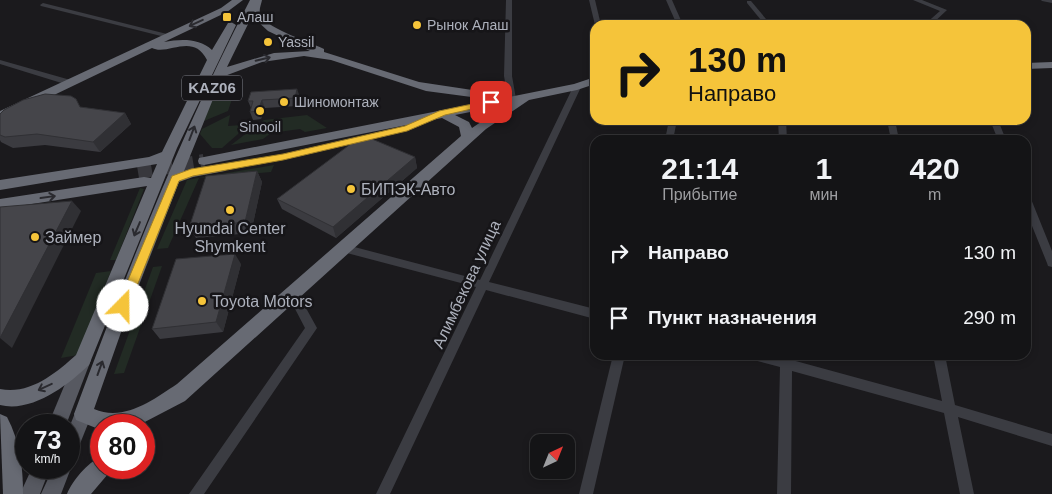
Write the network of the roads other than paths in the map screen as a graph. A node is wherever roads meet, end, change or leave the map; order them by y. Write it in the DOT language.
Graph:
graph roads {
  1 [pos="238,0"];
  2 [pos="245,0"];
  3 [pos="256,0"];
  4 [pos="509,0"];
  5 [pos="592,0"];
  6 [pos="669,0"];
  7 [pos="916,0"];
  8 [pos="1044,0"];
  9 [pos="749,1"];
  10 [pos="1052,1"];
  11 [pos="43,5"];
  12 [pos="597,20"];
  13 [pos="678,20"];
  14 [pos="764,20"];
  15 [pos="933,20"];
  16 [pos="169,36"];
  17 [pos="333,57"];
  18 [pos="126,58"];
  19 [pos="212,60"];
  20 [pos="1031,61"];
  21 [pos="0,62"];
  22 [pos="1051,65"];
  23 [pos="1031,66"];
  24 [pos="218,75"];
  25 [pos="590,82"];
  26 [pos="71,83"];
  27 [pos="417,85"];
  28 [pos="576,86"];
  29 [pos="590,86"];
  30 [pos="527,96"];
  31 [pos="512,99"];
  32 [pos="435,108"];
  33 [pos="0,116"];
  34 [pos="463,141"];
  35 [pos="168,154"];
  36 [pos="195,155"];
  37 [pos="152,161"];
  38 [pos="191,173"];
  39 [pos="146,179"];
  40 [pos="175,179"];
  41 [pos="0,185"];
  42 [pos="0,193"];
  43 [pos="0,204"];
  44 [pos="1031,211"];
  45 [pos="343,248"];
  46 [pos="1052,263"];
  47 [pos="484,284"];
  48 [pos="290,296"];
  49 [pos="590,313"];
  50 [pos="83,360"];
  51 [pos="618,360"];
  52 [pos="786,360"];
  53 [pos="789,360"];
  54 [pos="940,360"];
  55 [pos="185,389"];
  56 [pos="0,397"];
  57 [pos="950,409"];
  58 [pos="61,414"];
  59 [pos="83,414"];
  60 [pos="155,417"];
  61 [pos="80,422"];
  62 [pos="0,424"];
  63 [pos="1052,440"];
  64 [pos="36,479"];
  65 [pos="57,479"];
  66 [pos="90,479"];
  67 [pos="13,494"];
  68 [pos="30,494"];
  69 [pos="51,494"];
  70 [pos="77,494"];
  71 [pos="196,494"];
  72 [pos="383,494"];
  73 [pos="586,494"];
  74 [pos="784,494"];
  75 [pos="967,494"];
  1 -- 16 [label="highway, one-way"];
  2 -- 19 [label="highway, KАZ06"];
  3 -- 17 [label="highway, KАZ06"];
  3 -- 24 [label="highway, KАZ06"];
  4 -- 31 [label="street"];
  5 -- 12 [label="street"];
  6 -- 13 [label="street"];
  7 -- 15 [label="street"];
  8 -- 10 [label="street"];
  9 -- 14 [label="street"];
  11 -- 16 [label="street"];
  16 -- 18 [label="highway"];
  24 -- 17 [label="highway, one-way"];
  17 -- 27 [label="highway, KАZ06"];
  18 -- 19 [label="highway"];
  18 -- 26 [label="highway"];
  19 -- 35 [label="highway, KАZ06"];
  20 -- 22 [label="highway"];
  21 -- 26 [label="street"];
  22 -- 23 [label="highway"];
  36 -- 24 [label="highway, KАZ06, one-way"];
  25 -- 28 [label="highway, KАZ06"];
  26 -- 33 [label="highway"];
  27 -- 31 [label="highway, KАZ06"];
  27 -- 32 [label="highway"];
  28 -- 29 [label="highway, KАZ06"];
  28 -- 30 [label="highway, KАZ06"];
  28 -- 47 [label="street, Алимбекова улица"];
  30 -- 31 [label="highway, KАZ06"];
  30 -- 34 [label="highway"];
  31 -- 32 [label="highway, KАZ06"];
  32 -- 34 [label="highway"];
  32 -- 36 [label="highway"];
  32 -- 38 [label="highway"];
  34 -- 45 [label="highway"];
  35 -- 37 [label="highway"];
  35 -- 39 [label="highway, KАZ06"];
  36 -- 38 [label="highway"];
  36 -- 40 [label="highway, KАZ06"];
  37 -- 39 [label="highway"];
  37 -- 41 [label="highway"];
  38 -- 40 [label="highway"];
  39 -- 42 [label="highway"];
  43 -- 39 [label="highway, one-way"];
  39 -- 50 [label="highway, KАZ06, one-way"];
  59 -- 40 [label="highway, KАZ06, one-way"];
  44 -- 46 [label="street"];
  45 -- 47 [label="street"];
  45 -- 48 [label="highway"];
  47 -- 49 [label="street"];
  47 -- 72 [label="street, Алимбекова улица"];
  48 -- 55 [label="highway"];
  48 -- 71 [label="street"];
  50 -- 56 [label="highway, KАZ06, one-way"];
  50 -- 58 [label="main road"];
  51 -- 73 [label="street"];
  52 -- 74 [label="street"];
  53 -- 57 [label="street"];
  54 -- 57 [label="street"];
  55 -- 59 [label="highway"];
  55 -- 60 [label="highway"];
  57 -- 63 [label="street"];
  57 -- 75 [label="street"];
  59 -- 61 [label="main road"];
  62 -- 67 [label="highway"];
  64 -- 68 [label="main road"];
  65 -- 69 [label="main road"];
  66 -- 70 [label="highway"];
}
